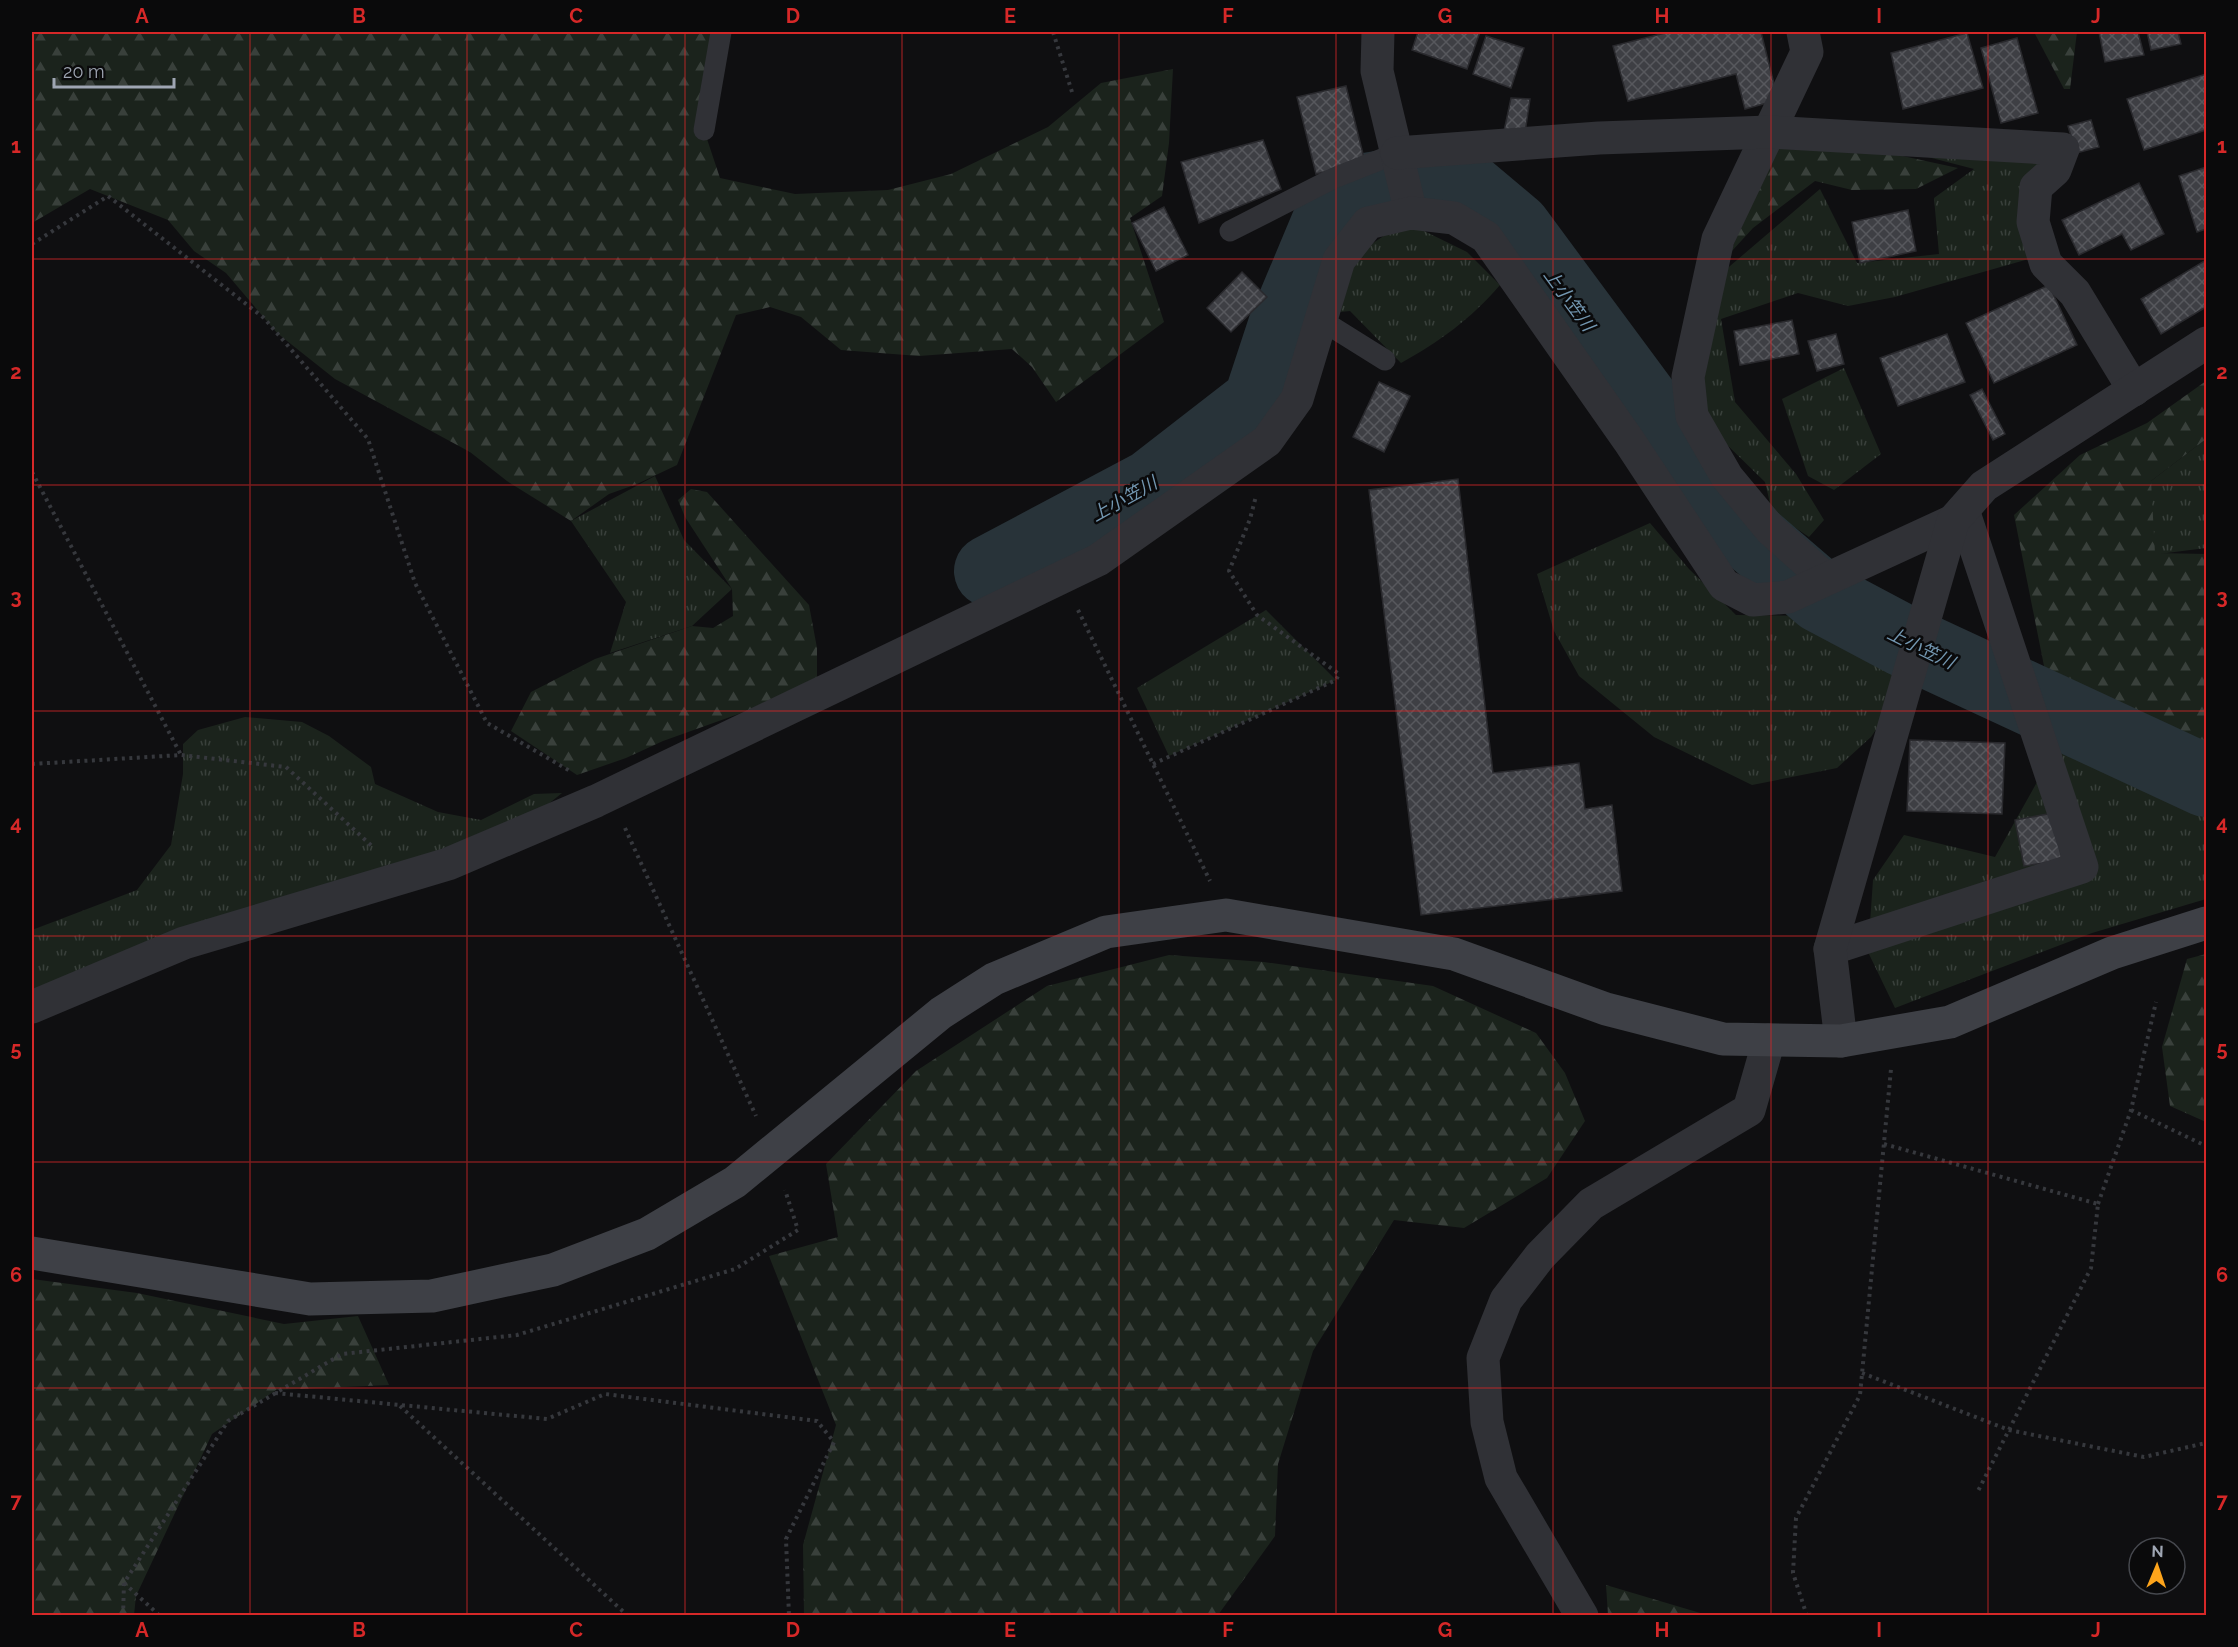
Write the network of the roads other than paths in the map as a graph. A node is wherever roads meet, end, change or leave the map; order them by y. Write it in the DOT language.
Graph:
graph roads {
  1 [pos="721,32"];
  2 [pos="1377,32"];
  3 [pos="1803,32"];
  4 [pos="704,130"];
  5 [pos="1768,132"];
  6 [pos="1398,158"];
  7 [pos="1410,206"];
  8 [pos="1230,231"];
  9 [pos="1321,320"];
  10 [pos="2206,343"];
  11 [pos="1385,360"];
  12 [pos="2134,390"];
  13 [pos="1958,516"];
  14 [pos="1835,574"];
  15 [pos="2206,923"];
  16 [pos="1830,949"];
  17 [pos="32,1007"];
  18 [pos="1769,1040"];
  19 [pos="1841,1041"];
  20 [pos="32,1253"];
  21 [pos="1582,1616"];
  1 -- 4 [label="lane"];
  2 -- 6 [label="street"];
  3 -- 5 [label="street"];
  5 -- 6 [label="street"];
  5 -- 12 [label="street"];
  5 -- 14 [label="street"];
  6 -- 7 [label="street"];
  6 -- 8 [label="lane"];
  7 -- 9 [label="street"];
  7 -- 14 [label="street"];
  9 -- 11 [label="lane"];
  9 -- 17 [label="street"];
  10 -- 12 [label="street"];
  12 -- 13 [label="street"];
  13 -- 14 [label="street"];
  13 -- 16 [label="street"];
  13 -- 16 [label="street"];
  15 -- 19 [label="street"];
  16 -- 19 [label="street"];
  18 -- 19 [label="street"];
  18 -- 20 [label="street"];
  18 -- 21 [label="street"];
}
